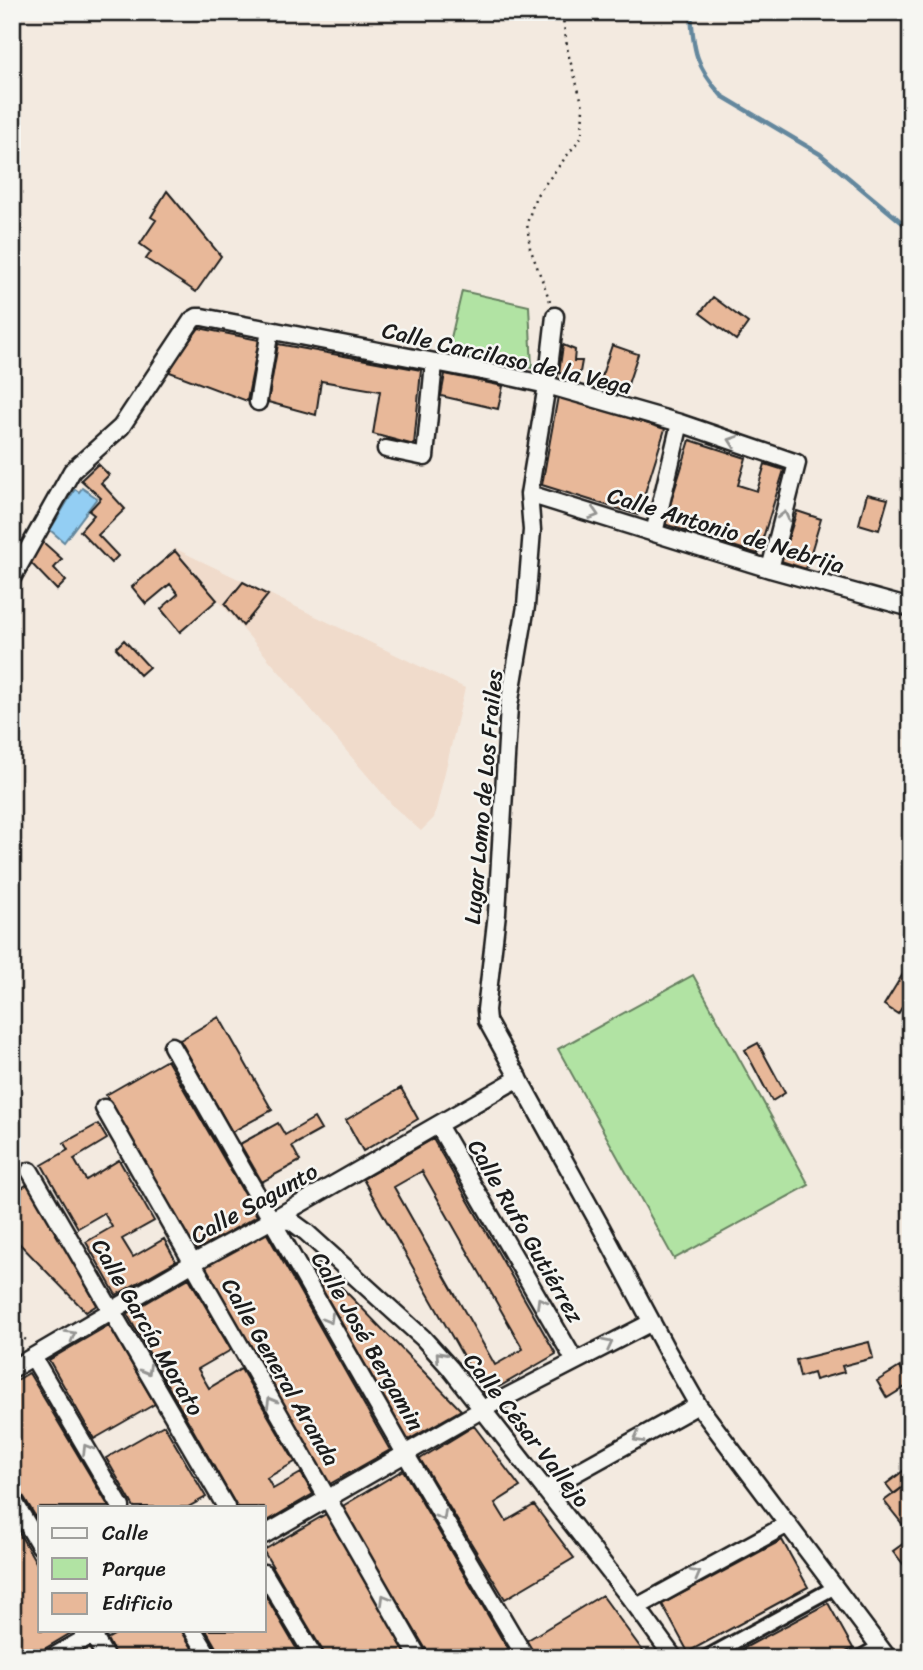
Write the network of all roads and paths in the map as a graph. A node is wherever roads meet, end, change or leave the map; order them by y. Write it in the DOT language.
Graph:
graph roads {
  1 [pos="562,12"];
  2 [pos="555,316"];
  3 [pos="270,330"];
  4 [pos="434,363"];
  5 [pos="547,385"];
  6 [pos="258,402"];
  7 [pos="680,423"];
  8 [pos="386,449"];
  9 [pos="529,494"];
  10 [pos="654,533"];
  11 [pos="770,569"];
  12 [pos="12,578"];
  13 [pos="911,608"];
  14 [pos="172,1046"];
  15 [pos="519,1078"];
  16 [pos="104,1108"];
  17 [pos="438,1125"];
  18 [pos="30,1171"];
  19 [pos="310,1198"];
  20 [pos="272,1220"];
  21 [pos="306,1232"];
  22 [pos="323,1249"];
  23 [pos="295,1259"];
  24 [pos="193,1263"];
  25 [pos="113,1311"];
  26 [pos="652,1322"];
  27 [pos="33,1357"];
  28 [pos="575,1361"];
  29 [pos="12,1369"];
  30 [pos="698,1405"];
  31 [pos="483,1409"];
  32 [pos="405,1453"];
  33 [pos="545,1490"];
  34 [pos="12,1498"];
  35 [pos="327,1498"];
  36 [pos="120,1506"];
  37 [pos="225,1506"];
  38 [pos="788,1524"];
  39 [pos="266,1534"];
  40 [pos="38,1543"];
  41 [pos="266,1576"];
  42 [pos="835,1587"];
  43 [pos="636,1607"];
  44 [pos="92,1632"];
  45 [pos="94,1632"];
  46 [pos="194,1632"];
  47 [pos="884,1652"];
  48 [pos="51,1658"];
  49 [pos="106,1658"];
  50 [pos="210,1658"];
  51 [pos="315,1658"];
  52 [pos="419,1658"];
  53 [pos="526,1658"];
  54 [pos="674,1658"];
  55 [pos="705,1658"];
  56 [pos="859,1658"];
  1 -- 2 [label="path"];
  2 -- 5 [label="street, Lugar Lomo de Los Frailes"];
  3 -- 4 [label="street, Calle Carcilaso de la Vega"];
  3 -- 6 [label="street"];
  3 -- 12 [label="street, Calle Carcilaso de la Vega"];
  4 -- 5 [label="street, Calle Carcilaso de la Vega"];
  4 -- 8 [label="street"];
  5 -- 7 [label="street, Calle Carcilaso de la Vega"];
  5 -- 9 [label="street, Lugar Lomo de Los Frailes"];
  7 -- 10 [label="street"];
  11 -- 7 [label="street, Calle Carcilaso de la Vega, one-way"];
  9 -- 10 [label="street, Calle Antonio de Nebrija, one-way"];
  9 -- 15 [label="street, Lugar Lomo de Los Frailes"];
  10 -- 11 [label="street, Calle Antonio de Nebrija"];
  11 -- 13 [label="street, Calle Antonio de Nebrija"];
  14 -- 20 [label="street, Calle José Bergamin"];
  15 -- 17 [label="street, Calle Sagunto"];
  15 -- 26 [label="street"];
  16 -- 24 [label="street, Calle General Aranda"];
  17 -- 19 [label="street, Calle Sagunto"];
  28 -- 17 [label="street, Calle Rufo Gutiérrez, one-way"];
  18 -- 25 [label="street, Calle García Morato"];
  19 -- 20 [label="street, Calle Sagunto"];
  19 -- 21 [label="street"];
  20 -- 21 [label="street, Calle César Vallejo"];
  20 -- 23 [label="street, Calle José Bergamin"];
  20 -- 24 [label="street, Calle Sagunto"];
  21 -- 22 [label="street, Calle César Vallejo"];
  22 -- 23 [label="street"];
  31 -- 22 [label="street, Calle César Vallejo, one-way"];
  23 -- 32 [label="street, Calle José Bergamin, one-way"];
  24 -- 25 [label="street, Calle Sagunto"];
  35 -- 24 [label="street, Calle General Aranda, one-way"];
  27 -- 25 [label="street, Calle Sagunto, one-way"];
  25 -- 37 [label="street, Calle García Morato, one-way"];
  28 -- 26 [label="street, one-way"];
  26 -- 30 [label="street"];
  27 -- 29 [label="street, Calle Sagunto"];
  36 -- 27 [label="street, one-way"];
  28 -- 31 [label="street"];
  30 -- 33 [label="street, one-way"];
  30 -- 38 [label="street"];
  31 -- 32 [label="street"];
  31 -- 33 [label="street, Calle César Vallejo"];
  32 -- 35 [label="street"];
  32 -- 53 [label="street, Calle José Bergamin, one-way"];
  33 -- 43 [label="street, Calle César Vallejo"];
  34 -- 40 [label="street"];
  35 -- 39 [label="street"];
  52 -- 35 [label="street, Calle General Aranda, one-way"];
  38 -- 42 [label="street"];
  43 -- 38 [label="street, one-way"];
  41 -- 51 [label="street"];
  42 -- 47 [label="street"];
  42 -- 55 [label="street"];
  43 -- 54 [label="street, Calle César Vallejo"];
  44 -- 48 [label="street"];
  45 -- 49 [label="street"];
  46 -- 50 [label="street"];
  47 -- 56 [label="street"];
}
